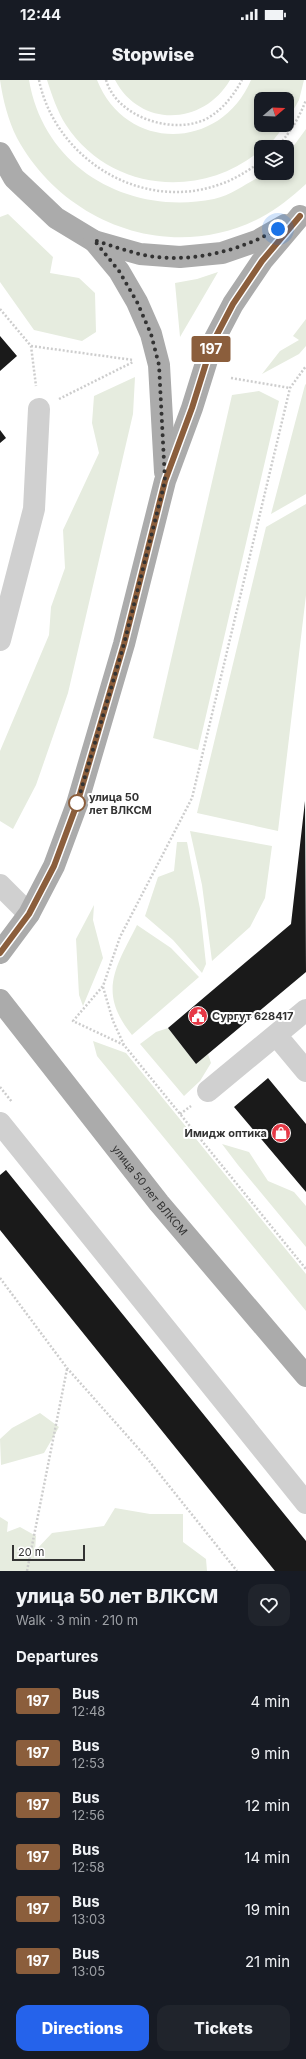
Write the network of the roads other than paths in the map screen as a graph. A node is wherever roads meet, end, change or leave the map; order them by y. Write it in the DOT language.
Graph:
graph roads {
  1 [pos="0,153"];
  2 [pos="303,214"];
  3 [pos="94,240"];
  4 [pos="39,409"];
  5 [pos="165,481"];
  6 [pos="0,640"];
  7 [pos="0,885"];
  8 [pos="29,914"];
  9 [pos="0,953"];
  10 [pos="0,1000"];
  11 [pos="306,1010"];
  12 [pos="276,1036"];
  13 [pos="306,1071"];
  14 [pos="208,1092"];
  15 [pos="0,1123"];
  16 [pos="306,1376"];
  17 [pos="306,1502"];
  1 -- 3 [label="main road"];
  2 -- 3 [label="main road"];
  2 -- 5 [label="main road"];
  3 -- 5 [label="main road"];
  4 -- 6 [label="lane"];
  5 -- 8 [label="main road"];
  7 -- 8 [label="lane"];
  8 -- 9 [label="main road"];
  10 -- 16 [label="main road, улица 50 лет ВЛКСМ"];
  11 -- 12 [label="lane"];
  12 -- 13 [label="lane"];
  12 -- 14 [label="lane"];
  15 -- 17 [label="lane"];
}
